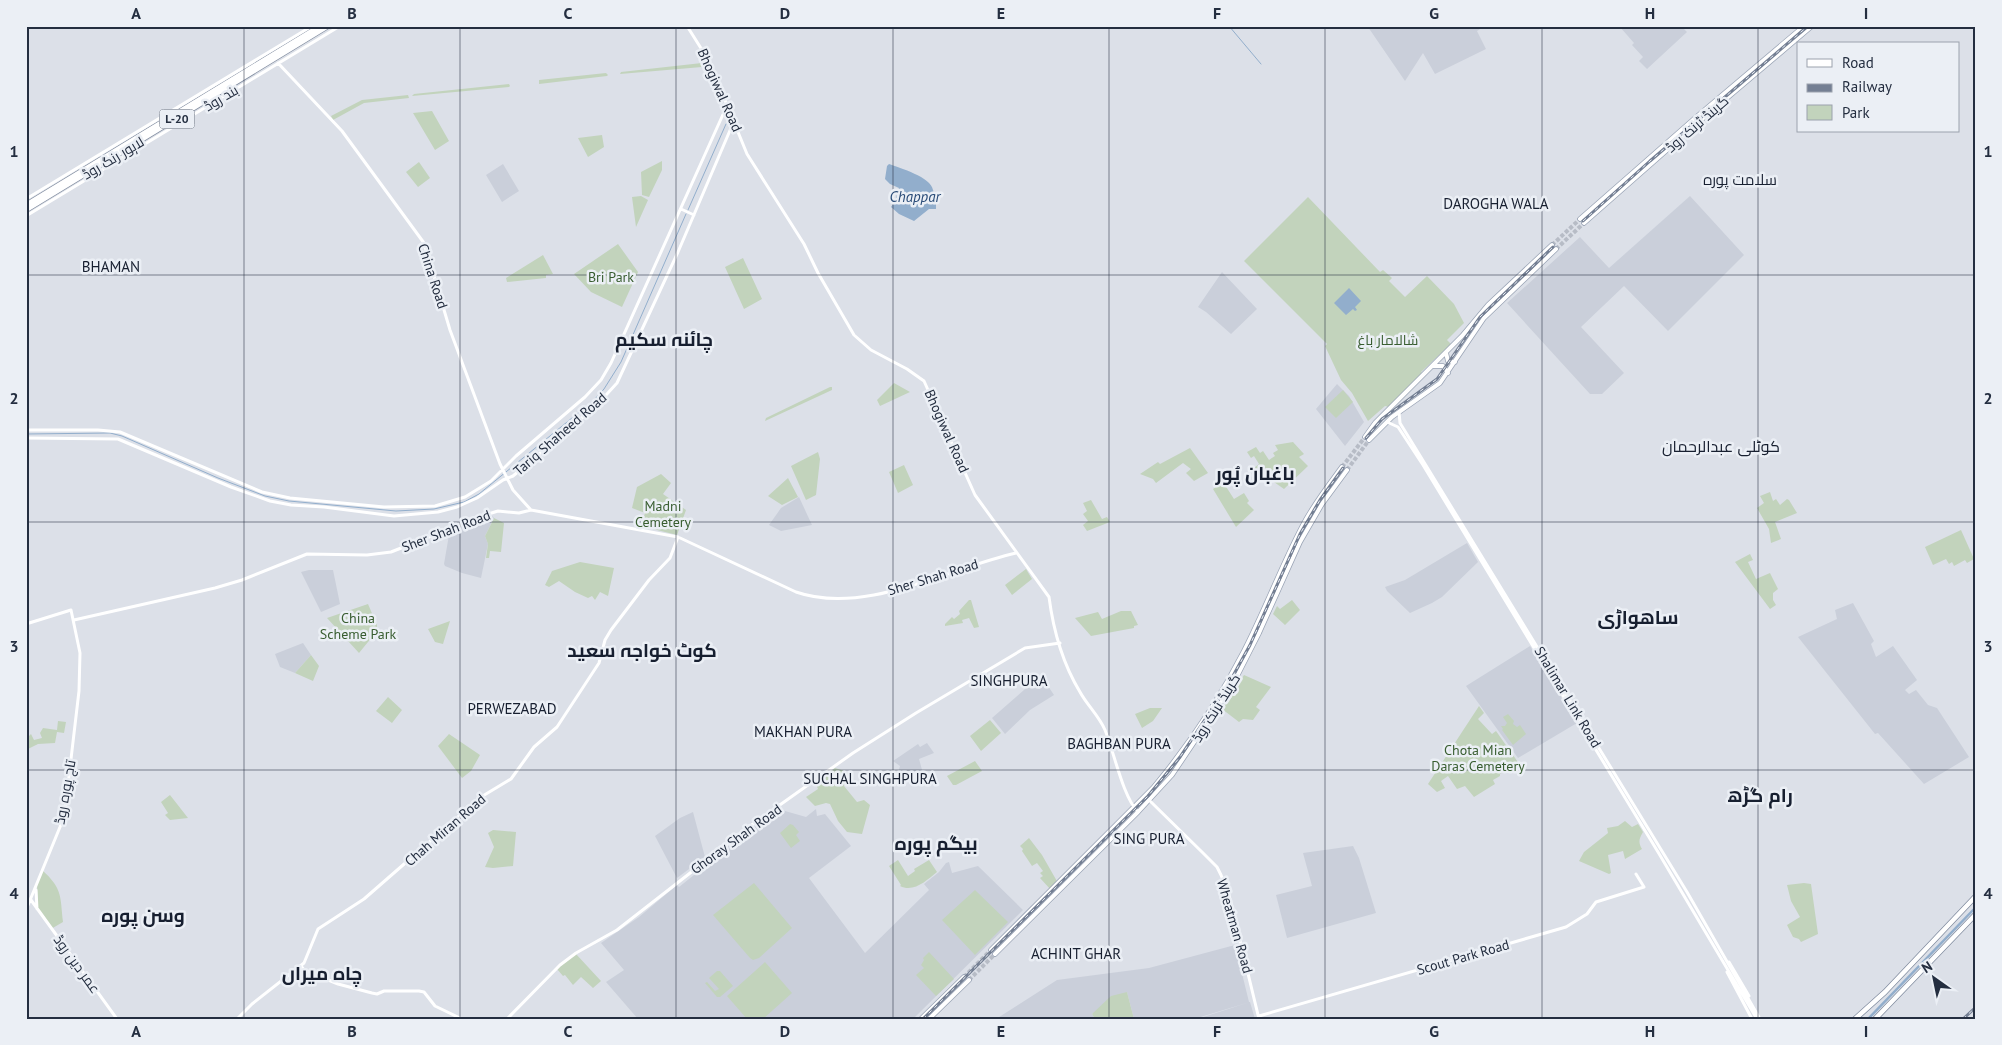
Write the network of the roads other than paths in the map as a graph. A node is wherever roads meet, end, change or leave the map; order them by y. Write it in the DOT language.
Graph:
graph roads {
  1 [pos="312,26"];
  2 [pos="320,26"];
  3 [pos="328,26"];
  4 [pos="340,26"];
  5 [pos="687,26"];
  6 [pos="1804,26"];
  7 [pos="1812,26"];
  8 [pos="278,63"];
  9 [pos="728,107"];
  10 [pos="734,121"];
  11 [pos="1673,137"];
  12 [pos="1677,141"];
  13 [pos="26,199"];
  14 [pos="26,205"];
  15 [pos="26,210"];
  16 [pos="683,210"];
  17 [pos="692,214"];
  18 [pos="26,216"];
  19 [pos="1580,219"];
  20 [pos="1584,223"];
  21 [pos="1542,255"];
  22 [pos="1546,259"];
  23 [pos="1446,353"];
  24 [pos="1455,362"];
  25 [pos="1434,366"];
  26 [pos="1448,373"];
  27 [pos="1399,412"];
  28 [pos="1385,422"];
  29 [pos="26,430"];
  30 [pos="1364,437"];
  31 [pos="26,438"];
  32 [pos="1369,440"];
  33 [pos="1342,466"];
  34 [pos="503,470"];
  35 [pos="1347,470"];
  36 [pos="1338,472"];
  37 [pos="1430,474"];
  38 [pos="1343,475"];
  39 [pos="507,477"];
  40 [pos="1332,480"];
  41 [pos="1337,482"];
  42 [pos="531,510"];
  43 [pos="678,537"];
  44 [pos="1016,553"];
  45 [pos="74,620"];
  46 [pos="26,624"];
  47 [pos="1060,643"];
  48 [pos="1149,800"];
  49 [pos="1133,808"];
  50 [pos="1138,812"];
  51 [pos="1636,874"];
  52 [pos="36,887"];
  53 [pos="1976,896"];
  54 [pos="31,900"];
  55 [pos="26,910"];
  56 [pos="37,910"];
  57 [pos="1976,914"];
  58 [pos="991,950"];
  59 [pos="1720,952"];
  60 [pos="995,954"];
  61 [pos="301,966"];
  62 [pos="964,977"];
  63 [pos="969,980"];
  64 [pos="1885,992"];
  65 [pos="929,1011"];
  66 [pos="931,1017"];
  67 [pos="1259,1017"];
  68 [pos="117,1019"];
  69 [pos="237,1019"];
  70 [pos="462,1019"];
  71 [pos="507,1019"];
  72 [pos="921,1019"];
  73 [pos="1752,1019"];
  74 [pos="1760,1019"];
  75 [pos="1855,1019"];
  76 [pos="1860,1019"];
  77 [pos="1876,1019"];
  1 -- 13 [label="main road, بند روڈ"];
  2 -- 14 [label="highway, لاہور رنگ روڈ / L-20"];
  3 -- 15 [label="highway, لاہور رنگ روڈ / L-20"];
  4 -- 8 [label="main road, بند روڈ"];
  5 -- 9 [label="main road, Bhogiwal Road"];
  6 -- 11 [label="main road, گرینڈ ٹرنک روڈ"];
  7 -- 12 [label="main road, گرینڈ ٹرنک روڈ"];
  8 -- 18 [label="main road, بند روڈ"];
  8 -- 34 [label="main road, China Road"];
  9 -- 10 [label="main road, Bhogiwal Road"];
  9 -- 16 [label="main road, Tariq Shaheed Road"];
  10 -- 17 [label="main road, Tariq Shaheed Road"];
  10 -- 44 [label="main road, Bhogiwal Road"];
  11 -- 12 [label="main road"];
  11 -- 19 [label="main road, گرینڈ ٹرنک روڈ"];
  12 -- 20 [label="main road, گرینڈ ٹرنک روڈ"];
  16 -- 17 [label="main road"];
  16 -- 34 [label="main road, Tariq Shaheed Road"];
  17 -- 39 [label="main road, Tariq Shaheed Road"];
  21 -- 22 [label="main road"];
  21 -- 22 [label="main road"];
  21 -- 23 [label="main road"];
  22 -- 24 [label="main road"];
  23 -- 24 [label="main road"];
  23 -- 25 [label="main road"];
  24 -- 26 [label="main road"];
  25 -- 26 [label="main road"];
  25 -- 30 [label="main road"];
  26 -- 27 [label="main road"];
  27 -- 28 [label="main road"];
  27 -- 37 [label="main road, Shalimar Link Road"];
  28 -- 32 [label="main road"];
  28 -- 37 [label="main road, Shalimar Link Road"];
  29 -- 34 [label="main road, Tariq Shaheed Road"];
  31 -- 39 [label="main road, Tariq Shaheed Road"];
  33 -- 36 [label="main road, گرینڈ ٹرنک روڈ"];
  34 -- 39 [label="main road, China Road"];
  35 -- 38 [label="main road, گرینڈ ٹرنک روڈ"];
  36 -- 38 [label="main road"];
  36 -- 40 [label="main road, گرینڈ ٹرنک روڈ"];
  37 -- 59 [label="main road, Shalimar Link Road"];
  38 -- 41 [label="main road, گرینڈ ٹرنک روڈ"];
  39 -- 42 [label="main road"];
  40 -- 41 [label="main road"];
  40 -- 49 [label="main road, گرینڈ ٹرنک روڈ"];
  41 -- 48 [label="main road, گرینڈ ٹرنک روڈ"];
  42 -- 43 [label="main road, Sher Shah Road"];
  42 -- 45 [label="main road, Sher Shah Road"];
  43 -- 44 [label="main road, Sher Shah Road"];
  43 -- 61 [label="main road, Chah Miran Road"];
  44 -- 47 [label="main road, Bhogiwal Road"];
  45 -- 46 [label="main road, تاج پورہ روڈ"];
  45 -- 52 [label="main road, تاج پورہ روڈ"];
  47 -- 49 [label="main road, Bhogiwal Road"];
  47 -- 71 [label="main road, Ghoray Shah Road"];
  48 -- 50 [label="main road, گرینڈ ٹرنک روڈ"];
  48 -- 67 [label="main road, Wheatman Road"];
  49 -- 50 [label="main road"];
  49 -- 58 [label="main road, گرینڈ ٹرنک روڈ"];
  50 -- 60 [label="main road, گرینڈ ٹرنک روڈ"];
  51 -- 67 [label="main road, Scout Park Road"];
  52 -- 54 [label="main road, تاج پورہ روڈ"];
  52 -- 56 [label="main road, تاج پورہ روڈ"];
  53 -- 64 [label="highway"];
  54 -- 55 [label="main road, تاج پورہ روڈ"];
  54 -- 56 [label="main road, عمر دین روڈ"];
  56 -- 68 [label="main road, عمر دین روڈ"];
  57 -- 77 [label="highway"];
  59 -- 73 [label="main road"];
  59 -- 74 [label="main road"];
  59 -- 74 [label="main road"];
  61 -- 69 [label="main road"];
  61 -- 70 [label="main road"];
  62 -- 65 [label="main road"];
  63 -- 66 [label="main road"];
  64 -- 75 [label="highway"];
  64 -- 76 [label="highway"];
  65 -- 66 [label="main road"];
  65 -- 72 [label="main road"];
}
